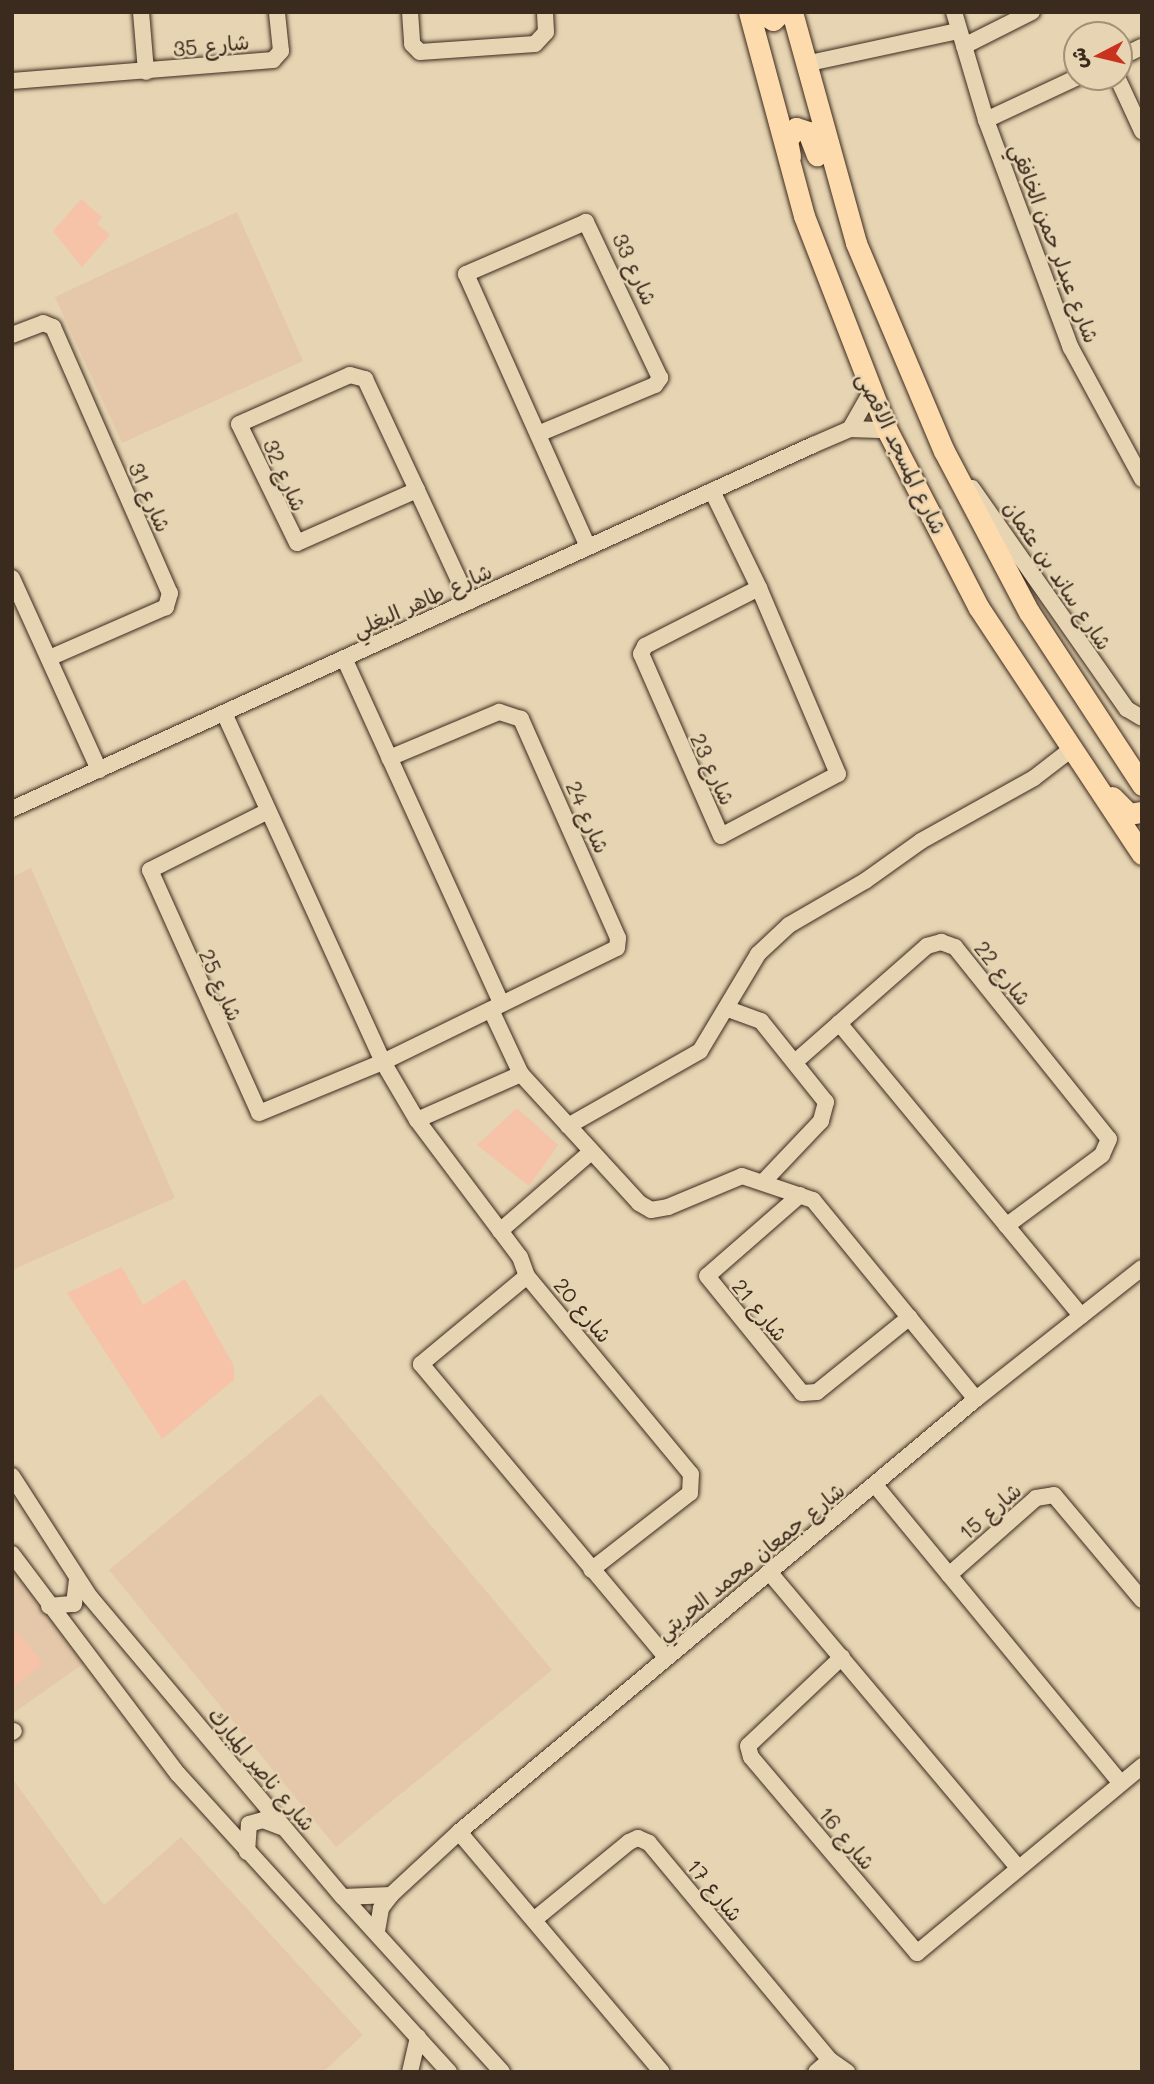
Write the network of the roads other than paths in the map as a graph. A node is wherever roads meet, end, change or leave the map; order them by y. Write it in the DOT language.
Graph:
graph roads {
  1 [pos="141,12"];
  2 [pos="277,12"];
  3 [pos="410,12"];
  4 [pos="545,12"];
  5 [pos="749,12"];
  6 [pos="760,12"];
  7 [pos="781,12"];
  8 [pos="792,12"];
  9 [pos="954,12"];
  10 [pos="1032,12"];
  11 [pos="961,38"];
  12 [pos="805,64"];
  13 [pos="146,72"];
  14 [pos="12,81"];
  15 [pos="1063,84"];
  16 [pos="1123,91"];
  17 [pos="986,120"];
  18 [pos="1142,131"];
  19 [pos="794,183"];
  20 [pos="856,243"];
  21 [pos="12,335"];
  22 [pos="871,392"];
  23 [pos="850,429"];
  24 [pos="887,430"];
  25 [pos="538,434"];
  26 [pos="944,451"];
  27 [pos="1142,480"];
  28 [pos="417,490"];
  29 [pos="712,491"];
  30 [pos="588,547"];
  31 [pos="12,578"];
  32 [pos="759,588"];
  33 [pos="469,602"];
  34 [pos="49,658"];
  35 [pos="344,659"];
  36 [pos="224,713"];
  37 [pos="1142,718"];
  38 [pos="1071,755"];
  39 [pos="389,758"];
  40 [pos="99,770"];
  41 [pos="1141,785"];
  42 [pos="12,809"];
  43 [pos="268,811"];
  44 [pos="1142,812"];
  45 [pos="1142,854"];
  46 [pos="496,1006"];
  47 [pos="728,1009"];
  48 [pos="839,1023"];
  49 [pos="442,1034"];
  50 [pos="383,1062"];
  51 [pos="795,1062"];
  52 [pos="521,1074"];
  53 [pos="417,1120"];
  54 [pos="568,1126"];
  55 [pos="591,1152"];
  56 [pos="765,1180"];
  57 [pos="800,1195"];
  58 [pos="1006,1226"];
  59 [pos="500,1231"];
  60 [pos="1142,1268"];
  61 [pos="527,1276"];
  62 [pos="1081,1316"];
  63 [pos="910,1317"];
  64 [pos="976,1399"];
  65 [pos="12,1476"];
  66 [pos="875,1485"];
  67 [pos="12,1554"];
  68 [pos="592,1570"];
  69 [pos="77,1573"];
  70 [pos="770,1573"];
  71 [pos="949,1575"];
  72 [pos="1142,1600"];
  73 [pos="49,1606"];
  74 [pos="666,1657"];
  75 [pos="842,1657"];
  76 [pos="1142,1766"];
  77 [pos="1121,1783"];
  78 [pos="286,1831"];
  79 [pos="459,1832"];
  80 [pos="247,1853"];
  81 [pos="1018,1868"];
  82 [pos="391,1895"];
  83 [pos="343,1896"];
  84 [pos="535,1919"];
  85 [pos="377,1931"];
  86 [pos="418,2037"];
  87 [pos="830,2060"];
  88 [pos="410,2072"];
  89 [pos="449,2072"];
  90 [pos="502,2072"];
  91 [pos="662,2072"];
  92 [pos="816,2072"];
  93 [pos="847,2072"];
  1 -- 13 [label="street, شارع 35"];
  2 -- 13 [label="street, شارع 35"];
  3 -- 4 [label="street"];
  5 -- 19 [label="main road, شارع المسجد الاقصى"];
  6 -- 7 [label="main road"];
  8 -- 12 [label="main road, شارع المسجد الاقصى"];
  9 -- 11 [label="street, شارع عبدلر حمن الخافقي"];
  10 -- 11 [label="street"];
  11 -- 12 [label="street"];
  11 -- 17 [label="street, شارع عبدلر حمن الخافقي"];
  12 -- 20 [label="main road, شارع المسجد الاقصى"];
  13 -- 14 [label="street, شارع 35"];
  15 -- 17 [label="street"];
  16 -- 18 [label="street"];
  17 -- 27 [label="street, شارع عبدلر حمن الخافقي"];
  19 -- 20 [label="main road"];
  19 -- 22 [label="main road, شارع المسجد الاقصى"];
  20 -- 26 [label="main road, شارع المسجد الاقصى"];
  21 -- 34 [label="street, شارع 31"];
  22 -- 23 [label="street"];
  22 -- 24 [label="main road, شارع المسجد الاقصى"];
  23 -- 24 [label="street, شارع طاهر البغلي"];
  23 -- 29 [label="street, شارع طاهر البغلي"];
  24 -- 38 [label="main road, شارع المسجد الاقصى"];
  25 -- 25 [label="street, شارع 33"];
  25 -- 30 [label="street, شارع 33"];
  26 -- 37 [label="street, شارع ساند بن عثمان"];
  26 -- 41 [label="main road, شارع المسجد الاقصى"];
  28 -- 28 [label="street, شارع 32"];
  28 -- 33 [label="street, شارع 32"];
  29 -- 30 [label="street, شارع طاهر البغلي"];
  29 -- 32 [label="street, شارع 23"];
  30 -- 33 [label="street, شارع طاهر البغلي"];
  31 -- 34 [label="street"];
  32 -- 32 [label="street, شارع 23"];
  33 -- 35 [label="street, شارع طاهر البغلي"];
  34 -- 40 [label="street"];
  35 -- 36 [label="street, شارع طاهر البغلي"];
  35 -- 39 [label="street"];
  36 -- 40 [label="street, شارع طاهر البغلي"];
  36 -- 43 [label="street"];
  38 -- 44 [label="main road"];
  38 -- 45 [label="main road, شارع المسجد الاقصى"];
  38 -- 47 [label="street"];
  39 -- 46 [label="street"];
  39 -- 46 [label="street, شارع 24"];
  40 -- 42 [label="street, شارع طاهر البغلي"];
  43 -- 50 [label="street"];
  43 -- 50 [label="street, شارع 25"];
  46 -- 49 [label="street, شارع 24"];
  46 -- 52 [label="street"];
  47 -- 51 [label="street"];
  47 -- 54 [label="street"];
  48 -- 51 [label="street"];
  48 -- 58 [label="street"];
  48 -- 58 [label="street, شارع 22"];
  49 -- 50 [label="street, شارع 25"];
  50 -- 53 [label="street"];
  51 -- 56 [label="street"];
  52 -- 53 [label="street"];
  52 -- 54 [label="street"];
  53 -- 59 [label="street"];
  54 -- 55 [label="street"];
  55 -- 56 [label="street"];
  55 -- 59 [label="street"];
  56 -- 57 [label="street"];
  57 -- 63 [label="street"];
  57 -- 63 [label="street, شارع 21"];
  58 -- 62 [label="street"];
  59 -- 61 [label="street"];
  60 -- 62 [label="street, شارع جمعان محمد الحريتي"];
  61 -- 68 [label="street, شارع 20"];
  61 -- 68 [label="street, شارع 20"];
  62 -- 64 [label="street, شارع جمعان محمد الحريتي"];
  63 -- 64 [label="street"];
  64 -- 66 [label="street, شارع جمعان محمد الحريتي"];
  65 -- 69 [label="street, شارع ناصر المبارك"];
  66 -- 70 [label="street, شارع جمعان محمد الحريتي"];
  66 -- 71 [label="street"];
  67 -- 73 [label="street"];
  68 -- 74 [label="street, شارع 20"];
  69 -- 73 [label="street"];
  69 -- 78 [label="street, شارع ناصر المبارك"];
  70 -- 74 [label="street, شارع جمعان محمد الحريتي"];
  70 -- 75 [label="street"];
  71 -- 72 [label="street, شارع 15"];
  71 -- 77 [label="street"];
  73 -- 80 [label="street"];
  74 -- 79 [label="street, شارع جمعان محمد الحريتي"];
  75 -- 81 [label="street"];
  75 -- 81 [label="street, شارع 16"];
  76 -- 77 [label="street"];
  77 -- 81 [label="street, شارع 16"];
  78 -- 80 [label="street"];
  78 -- 83 [label="street, شارع ناصر المبارك"];
  79 -- 82 [label="street, شارع جمعان محمد الحريتي"];
  79 -- 84 [label="street"];
  80 -- 86 [label="street"];
  82 -- 83 [label="street"];
  82 -- 85 [label="street, شارع جمعان محمد الحريتي"];
  83 -- 85 [label="street, شارع ناصر المبارك"];
  84 -- 87 [label="street, شارع 17"];
  84 -- 91 [label="street"];
  85 -- 90 [label="street, شارع ناصر المبارك"];
  86 -- 88 [label="street"];
  86 -- 89 [label="street"];
  87 -- 92 [label="street"];
  87 -- 93 [label="street, شارع 17"];
}
